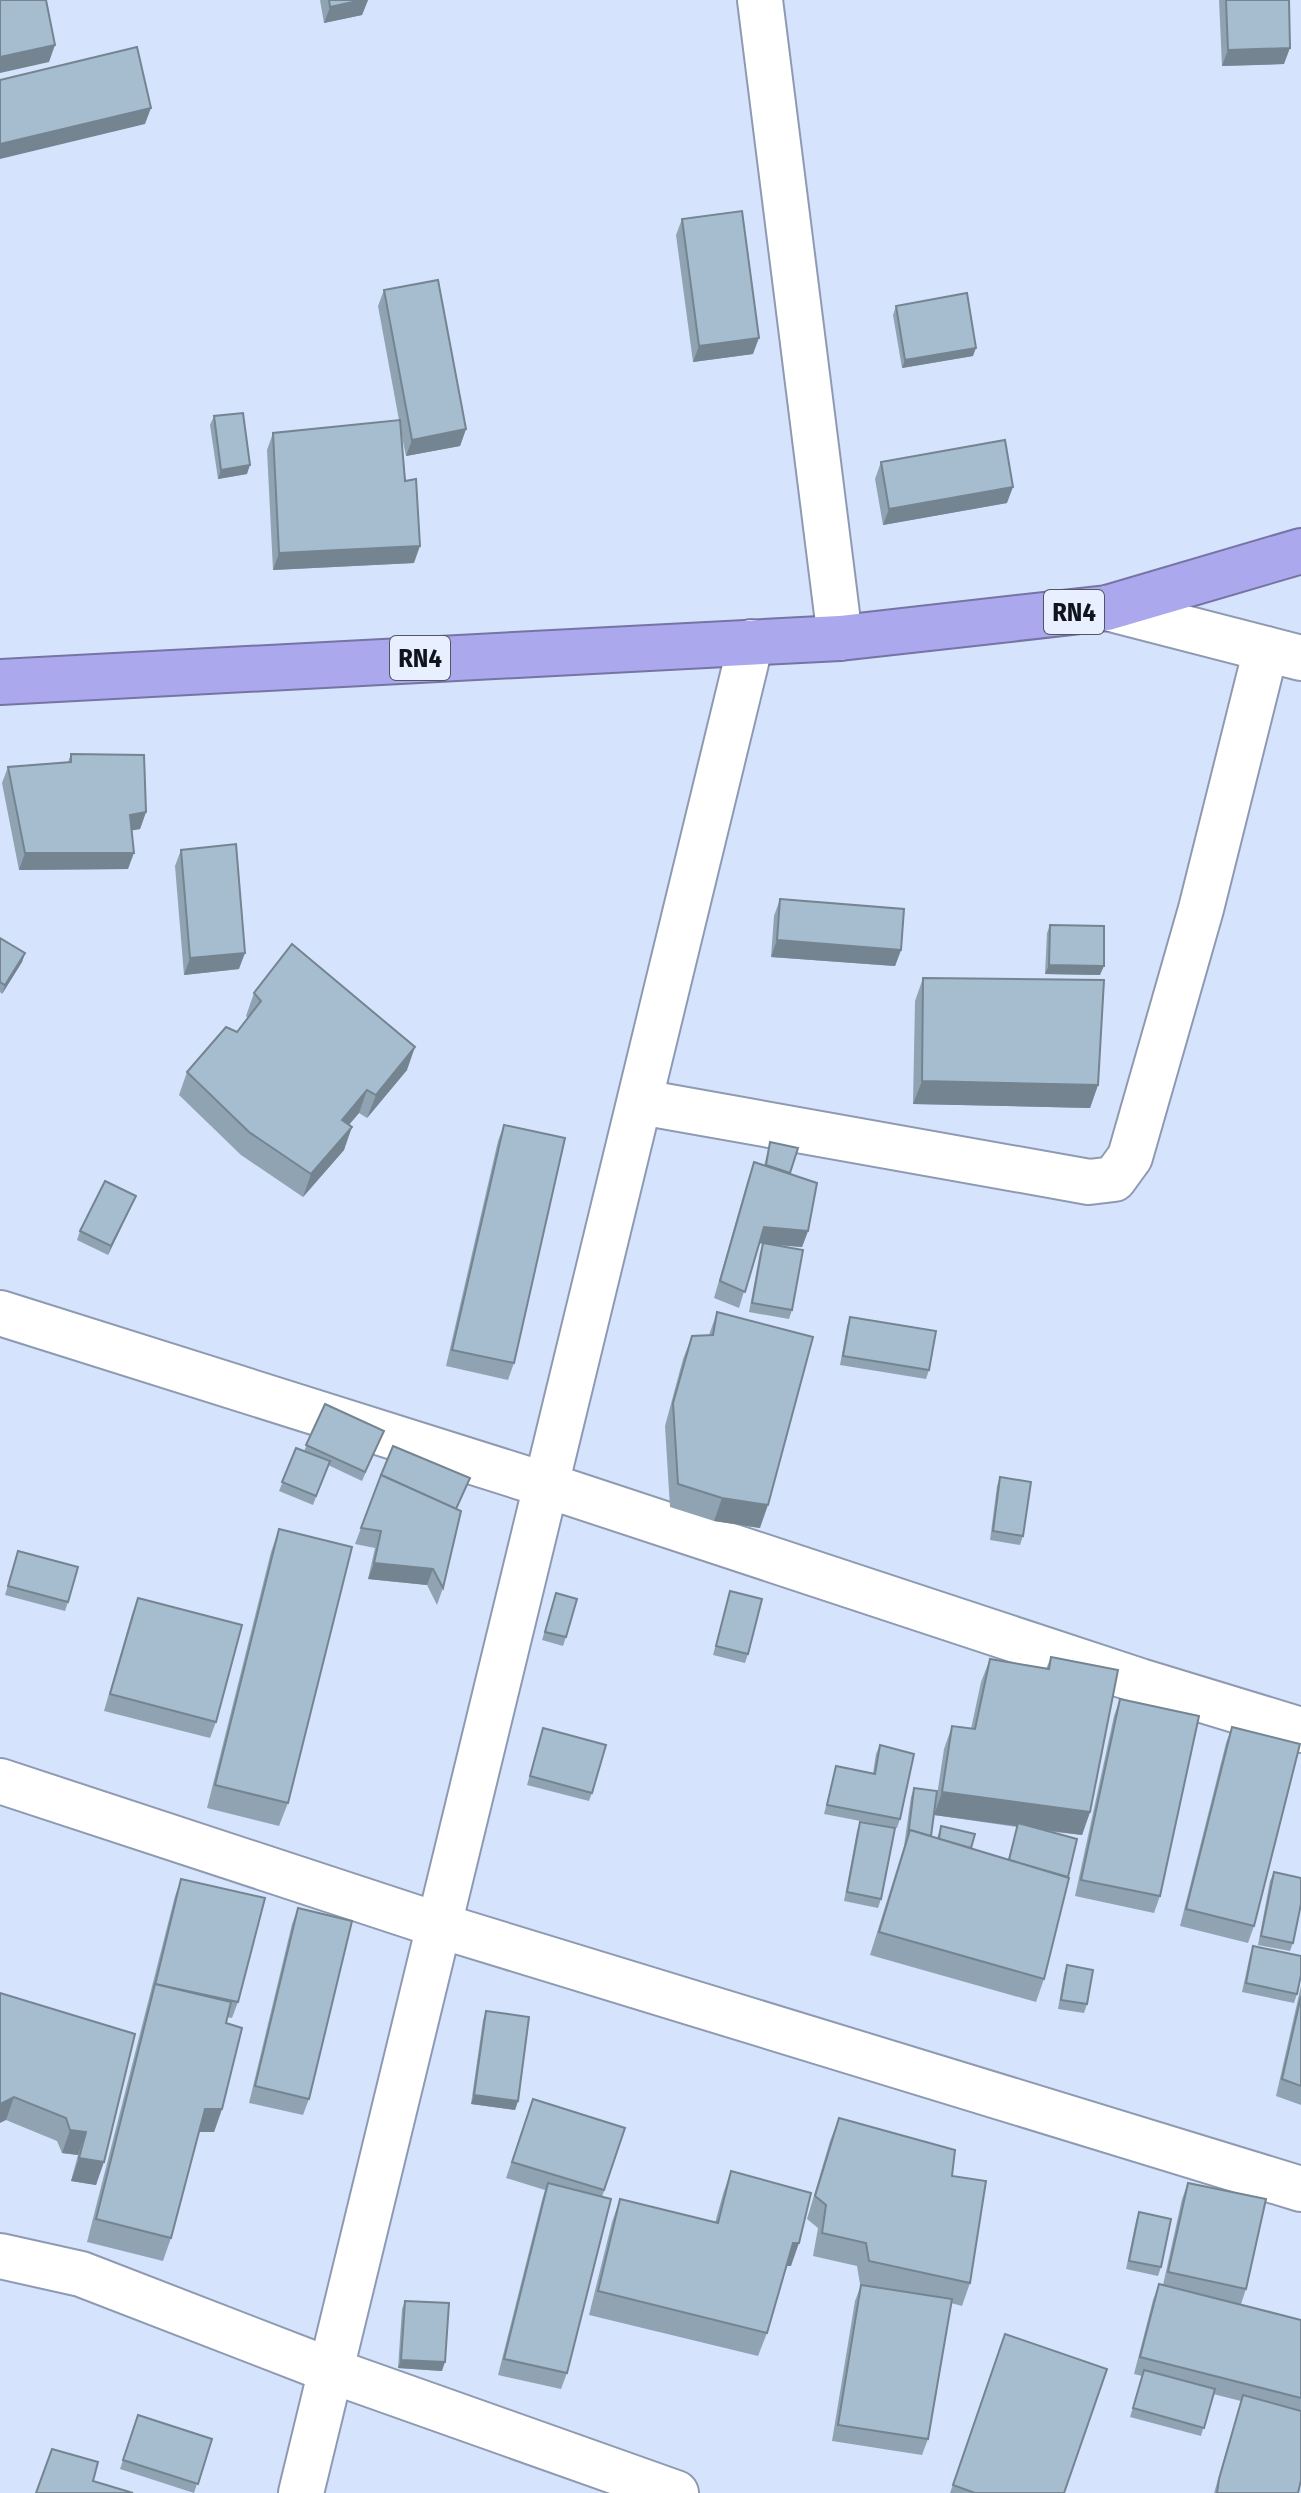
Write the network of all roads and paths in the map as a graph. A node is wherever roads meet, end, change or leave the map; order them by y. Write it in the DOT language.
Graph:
graph roads {
  1 [pos="760,0"];
  2 [pos="1301,551"];
  3 [pos="1107,608"];
  4 [pos="840,638"];
  5 [pos="751,642"];
  6 [pos="1284,654"];
  7 [pos="0,682"];
  8 [pos="641,1102"];
  9 [pos="0,1313"];
  10 [pos="549,1486"];
  11 [pos="1301,1730"];
  12 [pos="0,1781"];
  13 [pos="441,1926"];
  14 [pos="1301,2189"];
  15 [pos="0,2256"];
  16 [pos="332,2371"];
  17 [pos="301,2493"];
  18 [pos="676,2493"];
  1 -- 4 [label="street"];
  2 -- 3 [label="highway, RN4"];
  3 -- 4 [label="highway, RN4"];
  3 -- 6 [label="street"];
  4 -- 5 [label="highway, RN4"];
  5 -- 7 [label="highway, RN4"];
  5 -- 8 [label="street"];
  6 -- 8 [label="street"];
  8 -- 10 [label="street"];
  9 -- 10 [label="street"];
  10 -- 11 [label="street"];
  10 -- 13 [label="street"];
  12 -- 13 [label="street"];
  13 -- 14 [label="street"];
  13 -- 16 [label="street"];
  15 -- 16 [label="street"];
  16 -- 17 [label="street"];
  16 -- 18 [label="street"];
}
